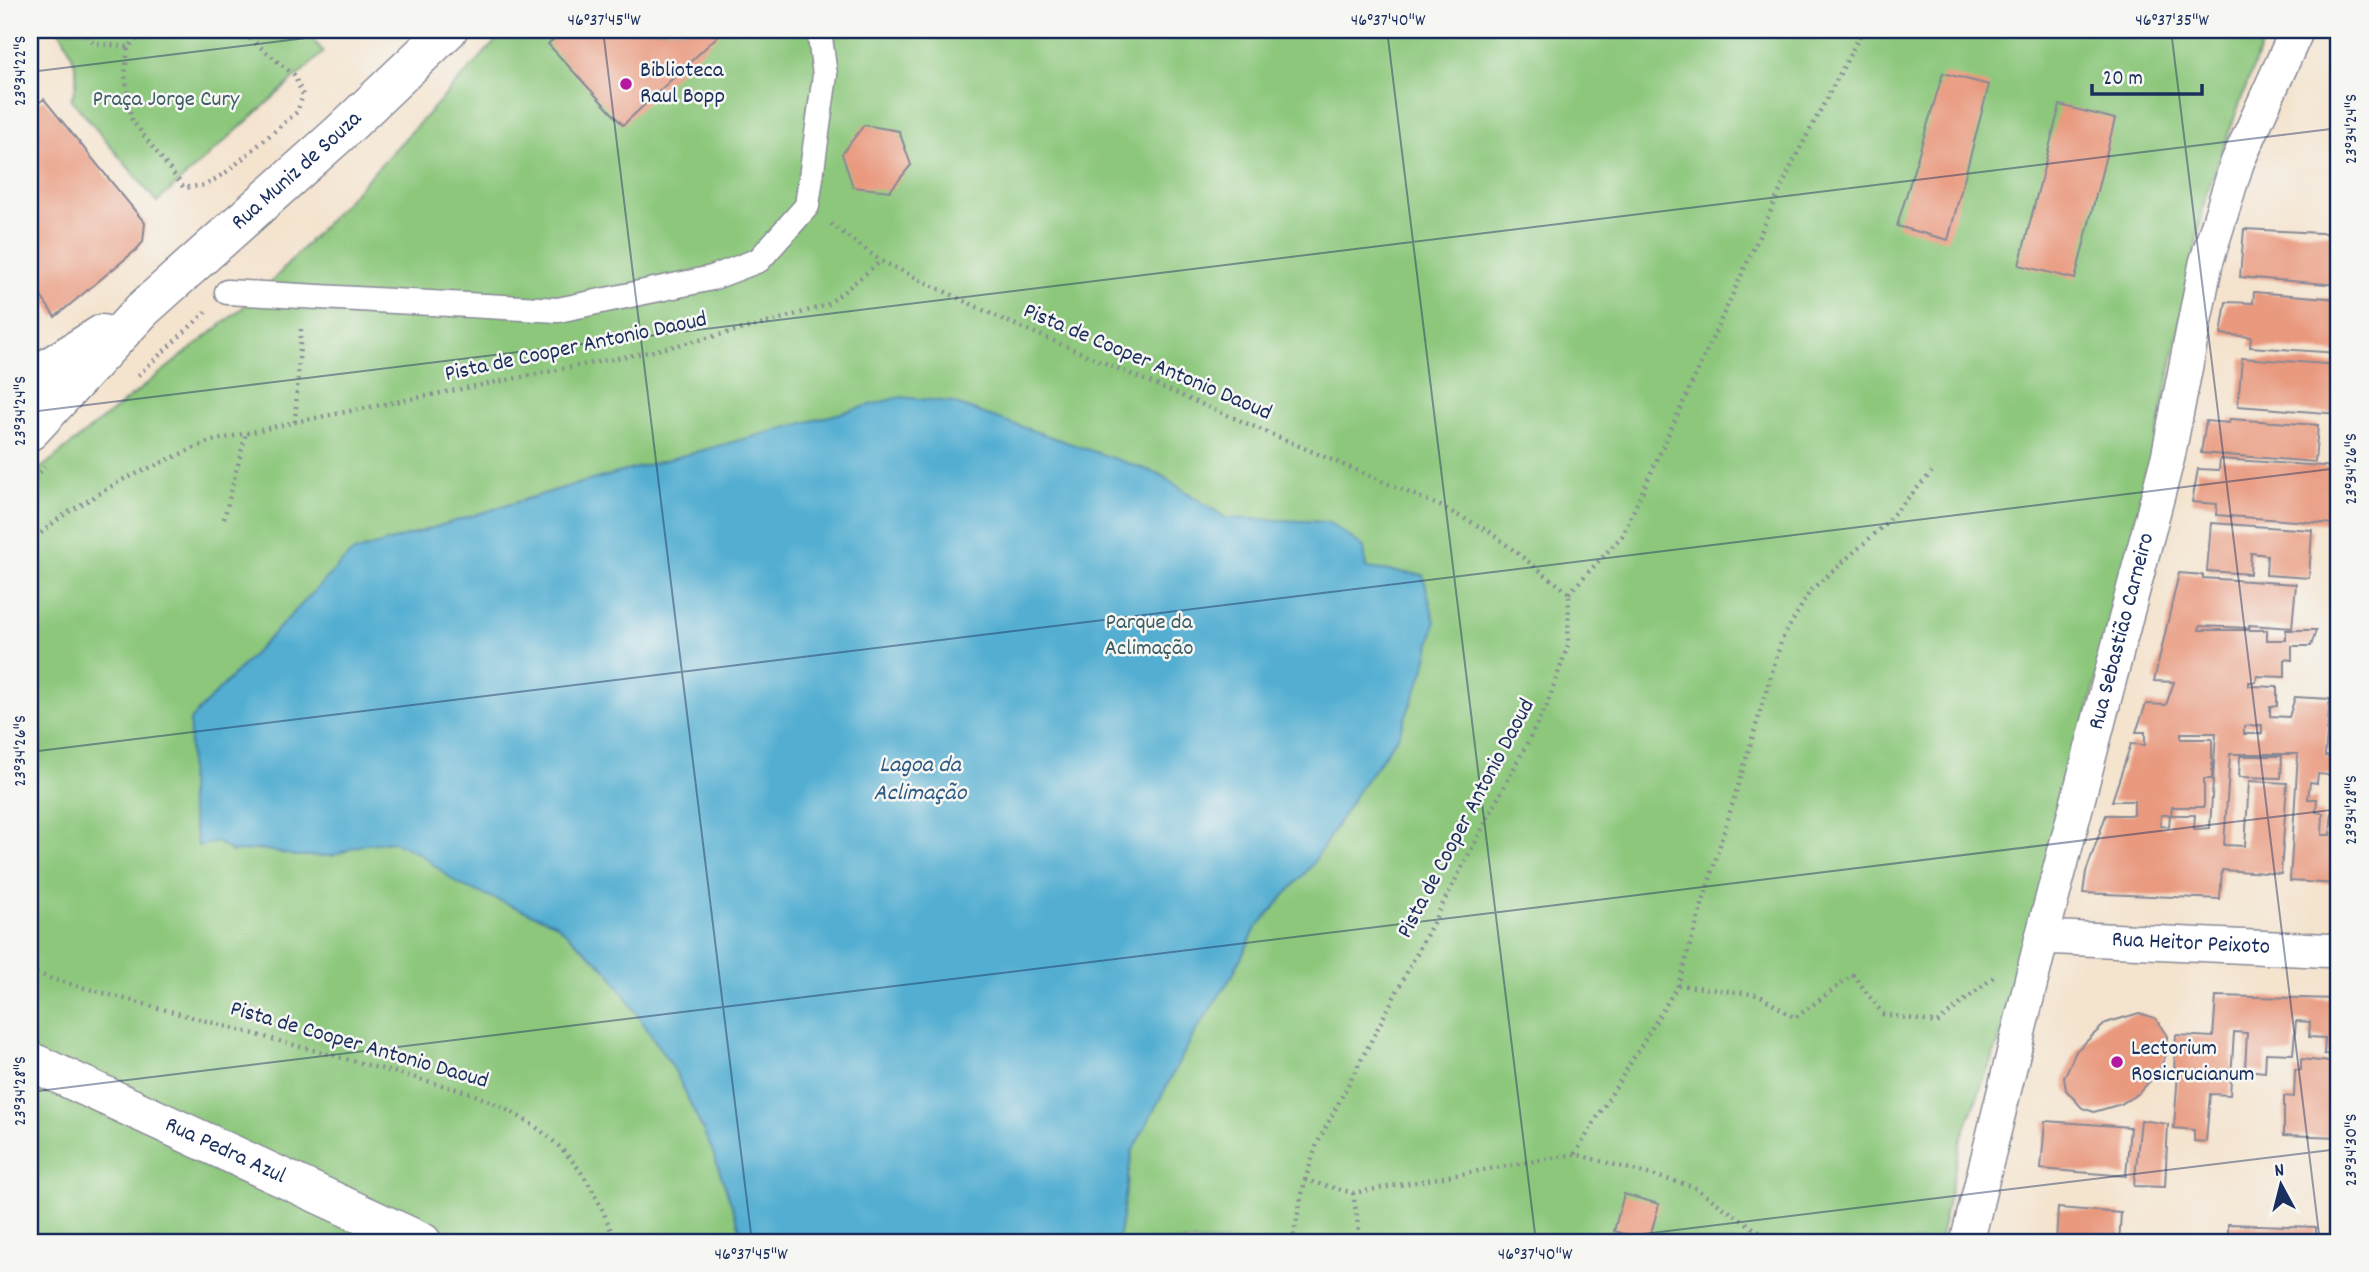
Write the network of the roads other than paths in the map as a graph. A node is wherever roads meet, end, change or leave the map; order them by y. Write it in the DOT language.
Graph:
graph roads {
  1 [pos="447,30"];
  2 [pos="819,30"];
  3 [pos="2297,30"];
  4 [pos="227,292"];
  5 [pos="142,310"];
  6 [pos="30,379"];
  7 [pos="30,430"];
  8 [pos="2042,937"];
  9 [pos="2339,951"];
  10 [pos="30,1061"];
  11 [pos="422,1242"];
  12 [pos="1967,1242"];
  1 -- 5 [label="street, Rua Muniz de Souza"];
  2 -- 4 [label="street"];
  3 -- 8 [label="street, Rua Sebastião Carneiro"];
  5 -- 6 [label="street, Rua Muniz de Souza"];
  5 -- 7 [label="street, Rua Muniz de Souza"];
  8 -- 9 [label="street, Rua Heitor Peixoto"];
  8 -- 12 [label="street, Rua Sebastião Carneiro"];
  10 -- 11 [label="street, Rua Pedra Azul"];
}
